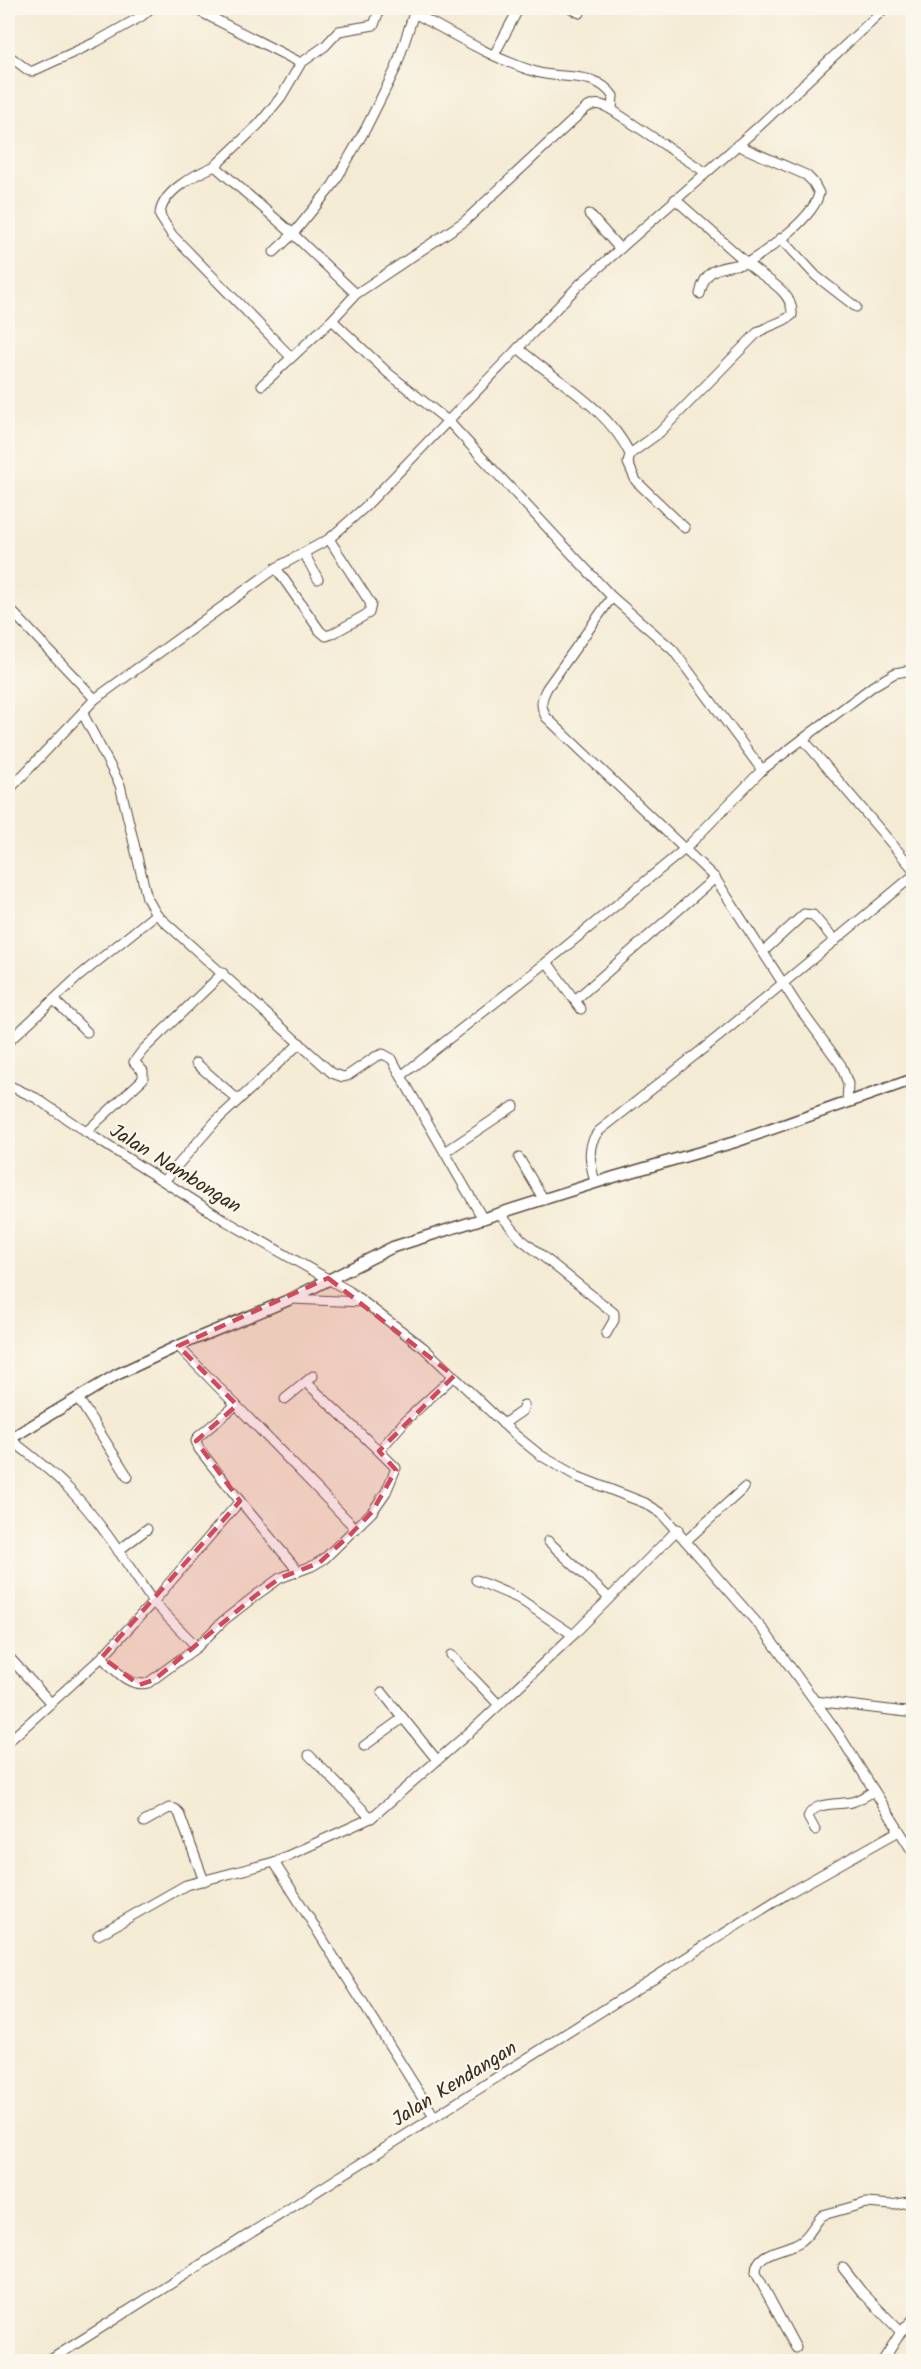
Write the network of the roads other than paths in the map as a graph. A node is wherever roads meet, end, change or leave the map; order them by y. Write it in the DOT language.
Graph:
graph roads {
  1 [pos="151,8"];
  2 [pos="193,8"];
  3 [pos="380,8"];
  4 [pos="404,8"];
  5 [pos="519,8"];
  6 [pos="570,8"];
  7 [pos="885,8"];
  8 [pos="415,10"];
  9 [pos="580,13"];
  10 [pos="8,54"];
  11 [pos="494,55"];
  12 [pos="301,63"];
  13 [pos="612,110"];
  14 [pos="737,145"];
  15 [pos="216,166"];
  16 [pos="705,172"];
  17 [pos="675,199"];
  18 [pos="589,214"];
  19 [pos="293,234"];
  20 [pos="782,238"];
  21 [pos="620,249"];
  22 [pos="274,252"];
  23 [pos="747,263"];
  24 [pos="356,294"];
  25 [pos="700,294"];
  26 [pos="856,307"];
  27 [pos="332,320"];
  28 [pos="518,348"];
  29 [pos="291,357"];
  30 [pos="262,385"];
  31 [pos="447,421"];
  32 [pos="630,454"];
  33 [pos="685,528"];
  34 [pos="329,539"];
  35 [pos="304,553"];
  36 [pos="276,568"];
  37 [pos="318,579"];
  38 [pos="612,597"];
  39 [pos="8,607"];
  40 [pos="914,672"];
  41 [pos="95,699"];
  42 [pos="83,714"];
  43 [pos="803,738"];
  44 [pos="762,770"];
  45 [pos="8,791"];
  46 [pos="686,848"];
  47 [pos="914,870"];
  48 [pos="914,875"];
  49 [pos="715,878"];
  50 [pos="156,914"];
  51 [pos="835,941"];
  52 [pos="764,951"];
  53 [pos="547,962"];
  54 [pos="222,973"];
  55 [pos="784,983"];
  56 [pos="54,999"];
  57 [pos="575,1000"];
  58 [pos="581,1009"];
  59 [pos="87,1032"];
  60 [pos="8,1042"];
  61 [pos="300,1043"];
  62 [pos="196,1063"];
  63 [pos="401,1076"];
  64 [pos="914,1079"];
  65 [pos="8,1085"];
  66 [pos="850,1098"];
  67 [pos="238,1100"];
  68 [pos="514,1106"];
  69 [pos="86,1132"];
  70 [pos="445,1152"];
  71 [pos="519,1158"];
  72 [pos="164,1181"];
  73 [pos="595,1183"];
  74 [pos="544,1200"];
  75 [pos="500,1214"];
  76 [pos="483,1219"];
  77 [pos="328,1278"];
  78 [pos="291,1299"];
  79 [pos="363,1302"];
  80 [pos="606,1334"];
  81 [pos="178,1346"];
  82 [pos="454,1376"];
  83 [pos="78,1398"];
  84 [pos="285,1399"];
  85 [pos="236,1405"];
  86 [pos="524,1405"];
  87 [pos="503,1424"];
  88 [pos="9,1439"];
  89 [pos="379,1451"];
  90 [pos="128,1477"];
  91 [pos="744,1488"];
  92 [pos="240,1501"];
  93 [pos="356,1528"];
  94 [pos="147,1529"];
  95 [pos="678,1529"];
  96 [pos="687,1540"];
  97 [pos="548,1541"];
  98 [pos="118,1551"];
  99 [pos="298,1570"];
  100 [pos="476,1580"];
  101 [pos="609,1598"];
  102 [pos="153,1602"];
  103 [pos="573,1635"];
  104 [pos="197,1647"];
  105 [pos="451,1655"];
  106 [pos="8,1656"];
  107 [pos="102,1657"];
  108 [pos="382,1692"];
  109 [pos="815,1701"];
  110 [pos="50,1702"];
  111 [pos="499,1705"];
  112 [pos="914,1713"];
  113 [pos="403,1718"];
  114 [pos="8,1742"];
  115 [pos="364,1746"];
  116 [pos="309,1755"];
  117 [pos="437,1760"];
  118 [pos="874,1791"];
  119 [pos="371,1818"];
  120 [pos="144,1822"];
  121 [pos="815,1830"];
  122 [pos="899,1831"];
  123 [pos="914,1854"];
  124 [pos="274,1862"];
  125 [pos="204,1881"];
  126 [pos="98,1935"];
  127 [pos="434,2116"];
  128 [pos="914,2201"];
  129 [pos="843,2268"];
  130 [pos="914,2318"];
  131 [pos="901,2332"];
  132 [pos="796,2348"];
  133 [pos="47,2361"];
  134 [pos="882,2361"];
  1 -- 10 [label="street"];
  2 -- 12 [label="street"];
  3 -- 12 [label="street"];
  4 -- 8 [label="street"];
  5 -- 11 [label="street"];
  6 -- 9 [label="street"];
  7 -- 14 [label="street"];
  8 -- 11 [label="street"];
  8 -- 19 [label="street"];
  11 -- 13 [label="street"];
  12 -- 15 [label="street"];
  13 -- 16 [label="street"];
  13 -- 24 [label="street"];
  14 -- 16 [label="street"];
  14 -- 20 [label="street"];
  15 -- 19 [label="street"];
  15 -- 29 [label="street"];
  16 -- 17 [label="street"];
  17 -- 21 [label="street"];
  17 -- 23 [label="street"];
  18 -- 21 [label="street"];
  19 -- 22 [label="street"];
  19 -- 24 [label="street"];
  20 -- 23 [label="street"];
  20 -- 26 [label="street"];
  21 -- 28 [label="street"];
  23 -- 25 [label="street"];
  23 -- 32 [label="street"];
  24 -- 27 [label="street"];
  27 -- 29 [label="street"];
  27 -- 31 [label="street"];
  28 -- 31 [label="street"];
  28 -- 32 [label="street"];
  29 -- 30 [label="street"];
  31 -- 34 [label="street"];
  31 -- 38 [label="street"];
  32 -- 33 [label="street"];
  34 -- 35 [label="street"];
  34 -- 36 [label="street"];
  35 -- 36 [label="street"];
  35 -- 37 [label="street"];
  36 -- 41 [label="street"];
  38 -- 44 [label="street"];
  38 -- 46 [label="street"];
  39 -- 41 [label="street"];
  40 -- 43 [label="street"];
  41 -- 42 [label="street"];
  42 -- 45 [label="street"];
  42 -- 50 [label="street"];
  43 -- 44 [label="street"];
  43 -- 47 [label="street"];
  44 -- 46 [label="street"];
  46 -- 49 [label="street"];
  46 -- 53 [label="street"];
  48 -- 51 [label="street"];
  49 -- 52 [label="street"];
  49 -- 57 [label="street"];
  50 -- 54 [label="street"];
  50 -- 56 [label="street"];
  51 -- 52 [label="street"];
  51 -- 55 [label="street"];
  52 -- 55 [label="street"];
  53 -- 57 [label="street"];
  53 -- 63 [label="street"];
  54 -- 61 [label="street"];
  54 -- 69 [label="street"];
  55 -- 66 [label="street"];
  55 -- 73 [label="street"];
  56 -- 59 [label="street"];
  56 -- 60 [label="street"];
  57 -- 58 [label="street"];
  61 -- 63 [label="street"];
  61 -- 67 [label="street"];
  62 -- 67 [label="street"];
  63 -- 70 [label="street"];
  64 -- 66 [label="street"];
  65 -- 69 [label="street, Jalan Nambongan"];
  66 -- 73 [label="street"];
  67 -- 72 [label="street"];
  68 -- 70 [label="street"];
  69 -- 72 [label="street, Jalan Nambongan"];
  70 -- 76 [label="street"];
  71 -- 74 [label="street"];
  72 -- 77 [label="street, Jalan Nambongan"];
  73 -- 74 [label="street"];
  74 -- 75 [label="street"];
  75 -- 76 [label="street"];
  75 -- 80 [label="street"];
  76 -- 77 [label="street"];
  77 -- 78 [label="street"];
  77 -- 79 [label="street, Jalan Nambongan"];
  78 -- 79 [label="street"];
  78 -- 81 [label="street"];
  79 -- 82 [label="street, Jalan Nambongan"];
  81 -- 83 [label="street"];
  81 -- 85 [label="street"];
  82 -- 87 [label="street, Jalan Nambongan"];
  82 -- 89 [label="street"];
  83 -- 88 [label="street"];
  83 -- 90 [label="street"];
  84 -- 89 [label="street"];
  85 -- 92 [label="street"];
  85 -- 93 [label="street"];
  86 -- 87 [label="street"];
  87 -- 95 [label="street, Jalan Nambongan"];
  88 -- 98 [label="street"];
  89 -- 93 [label="street"];
  91 -- 96 [label="street"];
  92 -- 99 [label="street"];
  92 -- 102 [label="street"];
  93 -- 99 [label="street"];
  94 -- 98 [label="street"];
  95 -- 96 [label="street, Jalan Nambongan"];
  95 -- 101 [label="street"];
  96 -- 109 [label="street, Jalan Nambongan"];
  97 -- 101 [label="street"];
  98 -- 102 [label="street"];
  99 -- 104 [label="street"];
  100 -- 103 [label="street"];
  101 -- 103 [label="street"];
  102 -- 104 [label="street"];
  102 -- 107 [label="street"];
  103 -- 111 [label="street"];
  104 -- 107 [label="street"];
  105 -- 111 [label="street"];
  106 -- 110 [label="street"];
  107 -- 110 [label="street"];
  108 -- 113 [label="street"];
  109 -- 112 [label="street"];
  109 -- 118 [label="street, Jalan Nambongan"];
  110 -- 114 [label="street"];
  111 -- 117 [label="street"];
  113 -- 115 [label="street"];
  113 -- 117 [label="street"];
  116 -- 119 [label="street"];
  117 -- 119 [label="street"];
  118 -- 121 [label="street"];
  118 -- 122 [label="street, Jalan Nambongan"];
  119 -- 124 [label="street"];
  120 -- 125 [label="street"];
  122 -- 123 [label="street, Jalan Nambongan"];
  122 -- 127 [label="street, Jalan Kendangan"];
  124 -- 125 [label="street"];
  124 -- 127 [label="street"];
  125 -- 126 [label="street"];
  127 -- 133 [label="street, Jalan Kendangan"];
  128 -- 132 [label="street"];
  129 -- 131 [label="street"];
  130 -- 131 [label="street"];
  131 -- 134 [label="street"];
}
